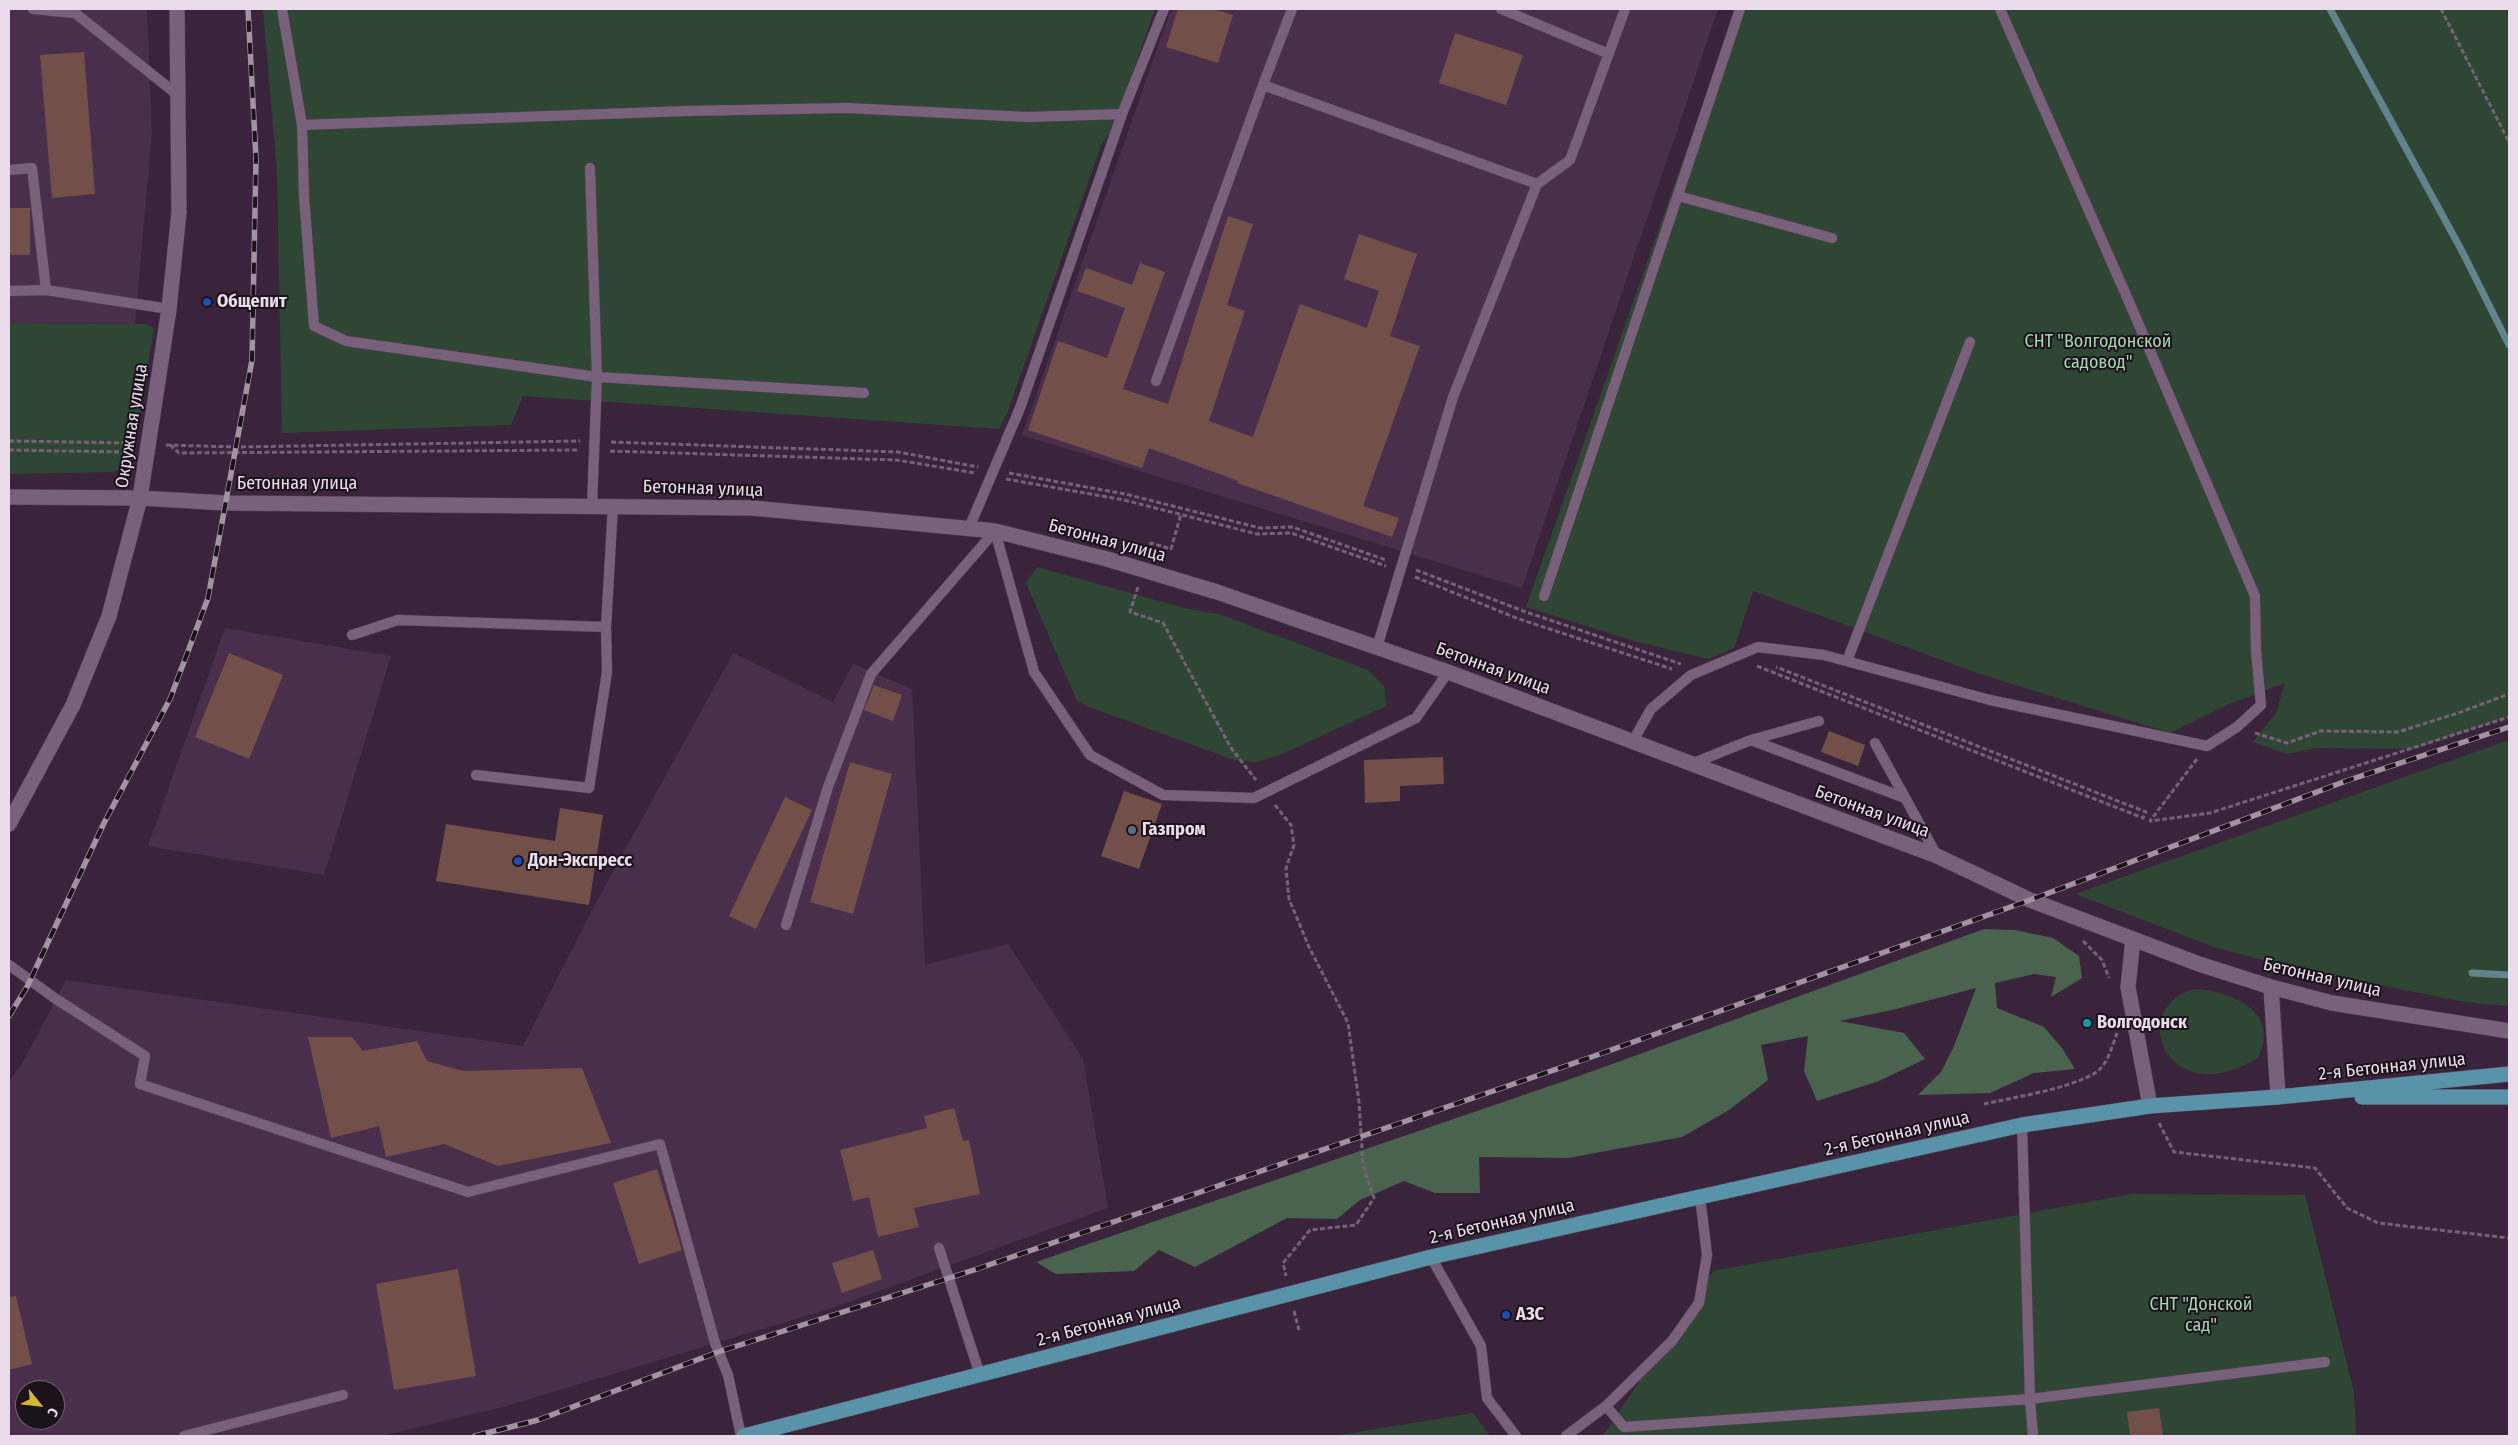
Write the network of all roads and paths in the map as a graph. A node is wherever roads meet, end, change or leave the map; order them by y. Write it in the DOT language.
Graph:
graph roads {
  1 [pos="33,9"];
  2 [pos="177,9"];
  3 [pos="282,9"];
  4 [pos="1164,9"];
  5 [pos="1292,9"];
  6 [pos="1501,9"];
  7 [pos="1625,9"];
  8 [pos="1740,9"];
  9 [pos="2000,9"];
  10 [pos="2441,9"];
  11 [pos="1609,54"];
  12 [pos="1263,85"];
  13 [pos="179,96"];
  14 [pos="1122,114"];
  15 [pos="302,125"];
  16 [pos="2509,142"];
  17 [pos="590,168"];
  18 [pos="9,170"];
  19 [pos="1537,184"];
  20 [pos="1678,196"];
  21 [pos="1832,238"];
  22 [pos="46,290"];
  23 [pos="9,291"];
  24 [pos="169,309"];
  25 [pos="1970,342"];
  26 [pos="596,377"];
  27 [pos="1156,381"];
  28 [pos="864,393"];
  29 [pos="9,441"];
  30 [pos="595,441"];
  31 [pos="132,443"];
  32 [pos="9,450"];
  33 [pos="123,452"];
  34 [pos="179,453"];
  35 [pos="994,470"];
  36 [pos="9,498"];
  37 [pos="140,498"];
  38 [pos="592,505"];
  39 [pos="613,505"];
  40 [pos="1181,514"];
  41 [pos="969,528"];
  42 [pos="995,531"];
  43 [pos="1403,565"];
  44 [pos="1143,569"];
  45 [pos="1544,596"];
  46 [pos="606,627"];
  47 [pos="352,635"];
  48 [pos="1377,647"];
  49 [pos="1847,661"];
  50 [pos="1684,665"];
  51 [pos="1755,665"];
  52 [pos="1772,666"];
  53 [pos="1448,672"];
  54 [pos="2509,694"];
  55 [pos="2509,717"];
  56 [pos="1819,721"];
  57 [pos="2236,727"];
  58 [pos="1751,740"];
  59 [pos="1633,741"];
  60 [pos="1875,743"];
  61 [pos="2207,746"];
  62 [pos="1691,764"];
  63 [pos="476,775"];
  64 [pos="1261,787"];
  65 [pos="1905,798"];
  66 [pos="1273,802"];
  67 [pos="2143,818"];
  68 [pos="2150,821"];
  69 [pos="9,824"];
  70 [pos="1937,856"];
  71 [pos="786,925"];
  72 [pos="2078,938"];
  73 [pos="2133,939"];
  74 [pos="9,965"];
  75 [pos="2110,981"];
  76 [pos="2271,987"];
  77 [pos="2117,1024"];
  78 [pos="2509,1032"];
  79 [pos="2509,1074"];
  80 [pos="2278,1097"];
  81 [pos="2509,1097"];
  82 [pos="1984,1104"];
  83 [pos="2150,1106"];
  84 [pos="2022,1125"];
  85 [pos="1700,1197"];
  86 [pos="2509,1238"];
  87 [pos="939,1248"];
  88 [pos="1431,1258"];
  89 [pos="1283,1263"];
  90 [pos="2325,1362"];
  91 [pos="980,1375"];
  92 [pos="343,1395"];
  93 [pos="2030,1399"];
  94 [pos="1606,1406"];
  95 [pos="184,1436"];
  96 [pos="742,1436"];
  97 [pos="1516,1436"];
  98 [pos="1566,1436"];
  99 [pos="2034,1436"];
  1 -- 13 [label="lane"];
  2 -- 13 [label="main road, Окружная улица"];
  3 -- 15 [label="lane"];
  4 -- 14 [label="lane"];
  5 -- 12 [label="lane"];
  6 -- 11 [label="lane"];
  7 -- 11 [label="lane"];
  8 -- 20 [label="lane"];
  9 -- 57 [label="lane"];
  10 -- 16 [label="path"];
  11 -- 19 [label="lane"];
  12 -- 19 [label="lane"];
  12 -- 27 [label="lane"];
  13 -- 24 [label="main road, Окружная улица"];
  14 -- 15 [label="lane"];
  14 -- 35 [label="lane"];
  15 -- 26 [label="lane"];
  17 -- 26 [label="lane"];
  18 -- 22 [label="lane"];
  19 -- 43 [label="lane"];
  20 -- 21 [label="lane"];
  20 -- 45 [label="lane"];
  22 -- 23 [label="lane"];
  22 -- 24 [label="lane"];
  24 -- 37 [label="main road, Окружная улица"];
  25 -- 49 [label="lane"];
  26 -- 28 [label="lane"];
  26 -- 30 [label="lane"];
  29 -- 31 [label="path"];
  30 -- 34 [label="path"];
  30 -- 35 [label="path"];
  30 -- 38 [label="lane"];
  32 -- 33 [label="path"];
  35 -- 41 [label="lane"];
  35 -- 43 [label="path"];
  36 -- 37 [label="main road, Бетонная улица"];
  37 -- 38 [label="main road, Бетонная улица"];
  37 -- 69 [label="main road, Окружная улица"];
  38 -- 39 [label="main road, Бетонная улица"];
  39 -- 41 [label="main road, Бетонная улица"];
  39 -- 46 [label="lane"];
  40 -- 44 [label="path"];
  41 -- 42 [label="main road, Бетонная улица"];
  42 -- 44 [label="main road, Бетонная улица"];
  42 -- 53 [label="lane"];
  42 -- 71 [label="lane"];
  43 -- 48 [label="lane"];
  43 -- 50 [label="path"];
  44 -- 48 [label="main road, Бетонная улица"];
  44 -- 64 [label="path"];
  46 -- 47 [label="lane"];
  46 -- 63 [label="lane"];
  48 -- 53 [label="main road, Бетонная улица"];
  49 -- 59 [label="lane"];
  49 -- 61 [label="lane"];
  51 -- 67 [label="path"];
  52 -- 67 [label="path"];
  53 -- 59 [label="main road, Бетонная улица"];
  54 -- 57 [label="path"];
  55 -- 68 [label="path"];
  56 -- 58 [label="lane"];
  57 -- 61 [label="lane"];
  58 -- 62 [label="lane"];
  58 -- 65 [label="lane"];
  59 -- 62 [label="main road, Бетонная улица"];
  60 -- 65 [label="lane"];
  61 -- 68 [label="path"];
  62 -- 70 [label="main road, Бетонная улица"];
  65 -- 70 [label="lane"];
  66 -- 89 [label="path"];
  67 -- 68 [label="path"];
  70 -- 73 [label="main road, Бетонная улица"];
  72 -- 75 [label="path"];
  73 -- 76 [label="main road, Бетонная улица"];
  73 -- 83 [label="main road"];
  74 -- 96 [label="lane"];
  76 -- 78 [label="main road, Бетонная улица"];
  76 -- 80 [label="main road"];
  77 -- 82 [label="path"];
  79 -- 80 [label="main road, 2-я Бетонная улица"];
  80 -- 81 [label="main road, 2-я Бетонная улица"];
  80 -- 83 [label="main road, 2-я Бетонная улица"];
  83 -- 84 [label="main road, 2-я Бетонная улица"];
  83 -- 86 [label="path"];
  84 -- 85 [label="main road, 2-я Бетонная улица"];
  84 -- 93 [label="lane"];
  85 -- 88 [label="main road, 2-я Бетонная улица"];
  85 -- 94 [label="lane"];
  87 -- 91 [label="lane"];
  88 -- 91 [label="main road, 2-я Бетонная улица"];
  88 -- 97 [label="lane"];
  90 -- 93 [label="lane"];
  91 -- 96 [label="main road, 2-я Бетонная улица"];
  92 -- 95 [label="lane"];
  93 -- 94 [label="lane"];
  93 -- 99 [label="lane"];
  94 -- 98 [label="lane"];
}
